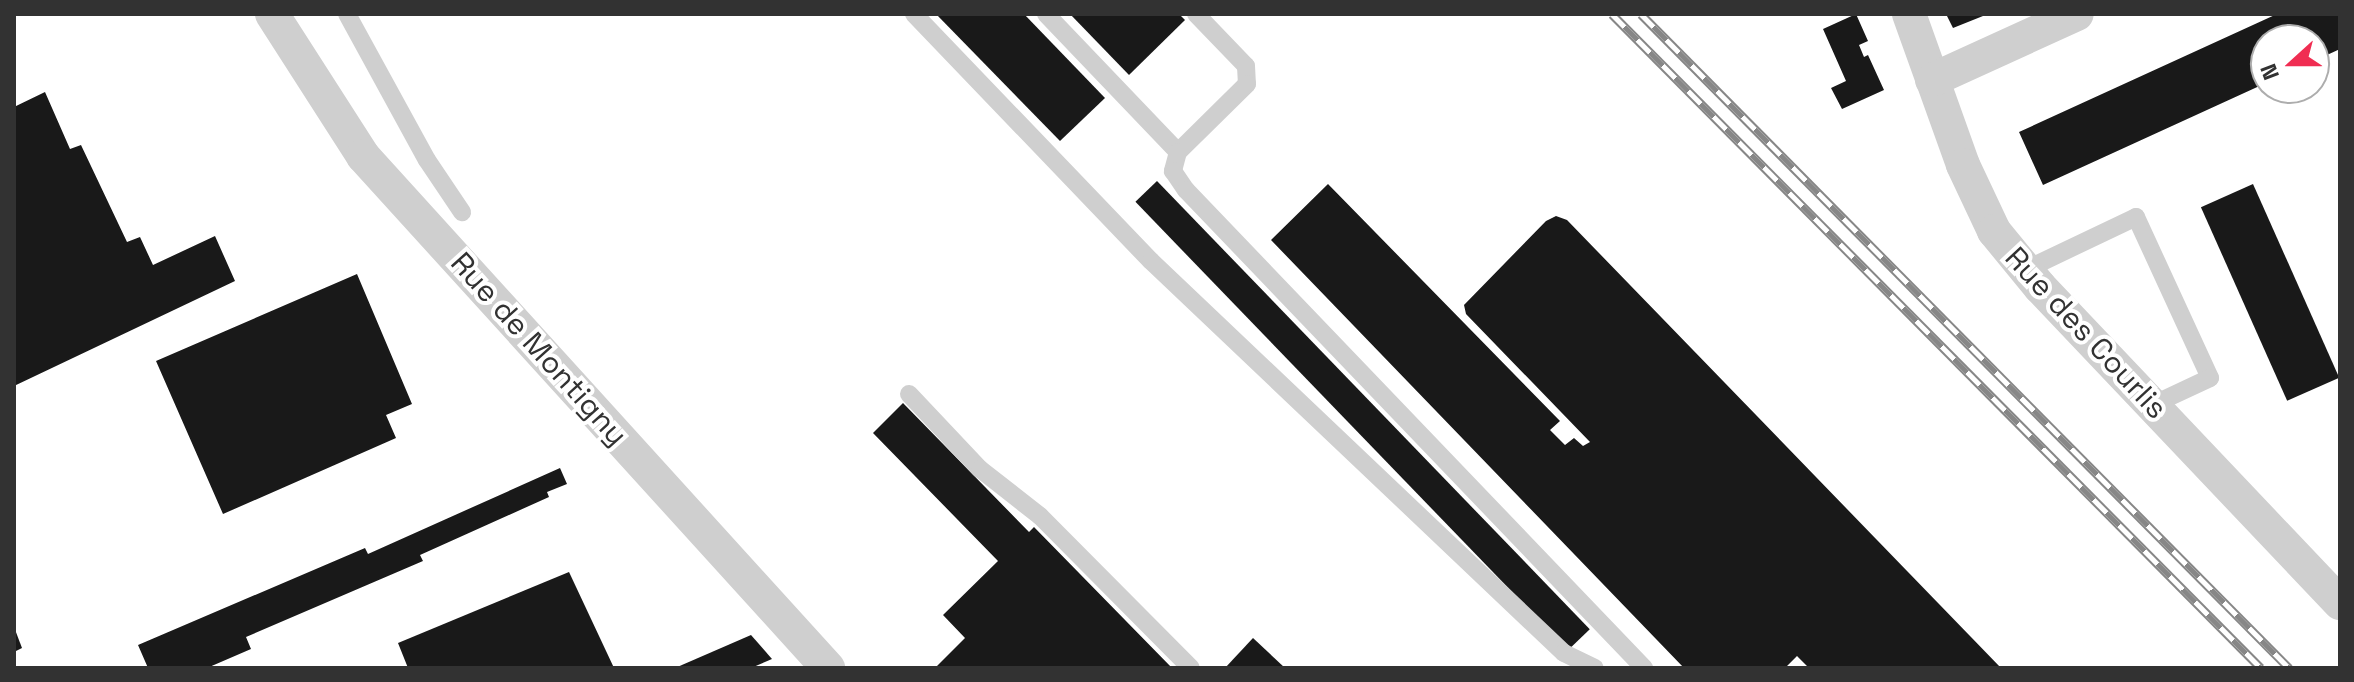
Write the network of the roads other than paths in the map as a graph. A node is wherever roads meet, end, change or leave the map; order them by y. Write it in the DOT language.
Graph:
graph roads {
  1 [pos="272,14"];
  2 [pos="347,14"];
  3 [pos="914,14"];
  4 [pos="1046,14"];
  5 [pos="1196,14"];
  6 [pos="1909,14"];
  7 [pos="2077,14"];
  8 [pos="1932,80"];
  9 [pos="1178,152"];
  10 [pos="462,212"];
  11 [pos="2025,270"];
  12 [pos="909,394"];
  13 [pos="2152,405"];
  14 [pos="2340,603"];
  15 [pos="828,668"];
  16 [pos="1191,668"];
  17 [pos="1595,668"];
  18 [pos="1644,668"];
  1 -- 15 [label="street, Rue de Montigny"];
  2 -- 10 [label="lane"];
  3 -- 17 [label="lane"];
  4 -- 9 [label="lane"];
  5 -- 9 [label="lane"];
  6 -- 8 [label="street, Rue des Courlis"];
  7 -- 8 [label="street"];
  8 -- 11 [label="street, Rue des Courlis"];
  9 -- 18 [label="lane"];
  11 -- 13 [label="street, Rue des Courlis"];
  11 -- 13 [label="lane"];
  12 -- 16 [label="lane"];
  13 -- 14 [label="street, Rue des Courlis"];
}
